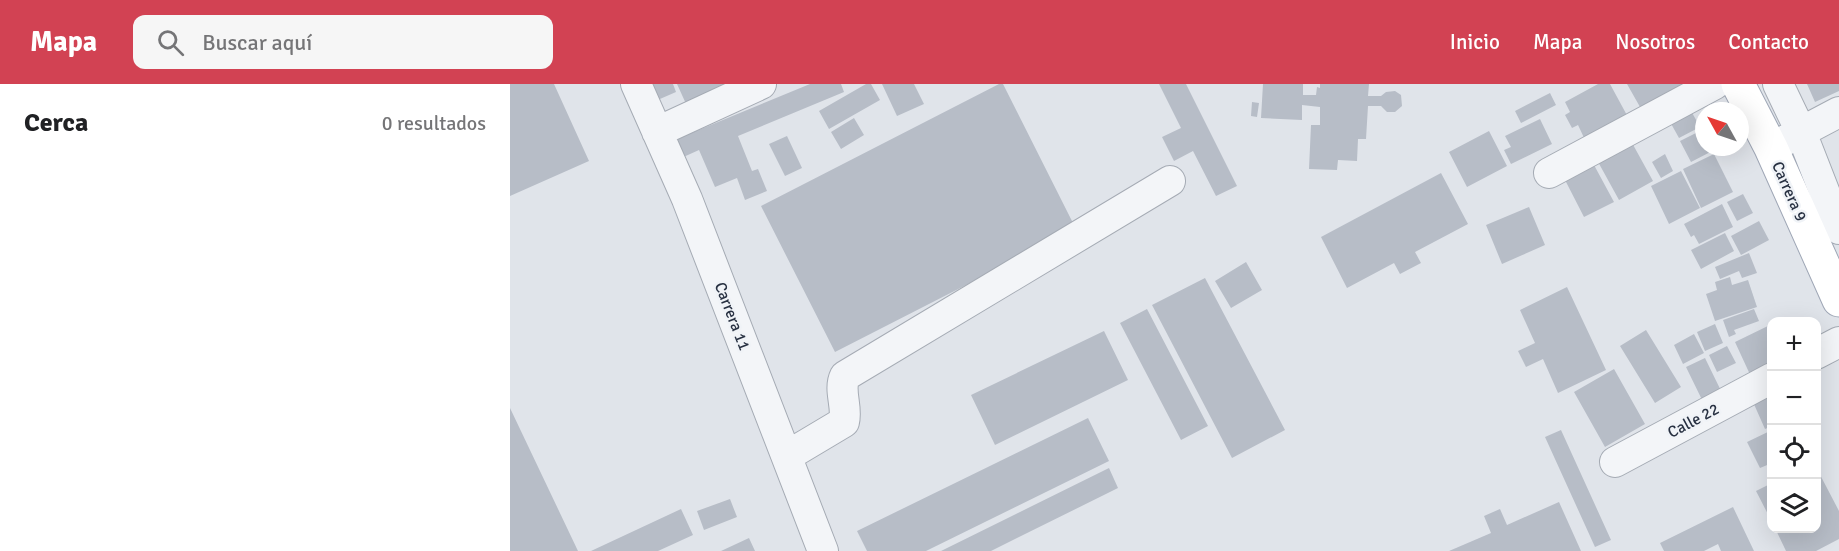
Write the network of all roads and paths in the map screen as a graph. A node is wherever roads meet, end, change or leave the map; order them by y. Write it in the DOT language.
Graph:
graph roads {
  1 [pos="636,84"];
  2 [pos="761,84"];
  3 [pos="1715,84"];
  4 [pos="1738,84"];
  5 [pos="1778,84"];
  6 [pos="1839,112"];
  7 [pos="657,132"];
  8 [pos="1801,132"];
  9 [pos="1771,148"];
  10 [pos="1549,173"];
  11 [pos="1170,181"];
  12 [pos="1839,229"];
  13 [pos="1831,260"];
  14 [pos="1839,300"];
  15 [pos="1839,342"];
  16 [pos="1821,351"];
  17 [pos="1767,381"];
  18 [pos="787,456"];
  19 [pos="1615,462"];
  20 [pos="824,551"];
  1 -- 7 [label="street, Carrera 11"];
  2 -- 7 [label="street"];
  3 -- 10 [label="street"];
  4 -- 9 [label="main road, Carrera 9"];
  5 -- 8 [label="street"];
  6 -- 8 [label="street"];
  7 -- 18 [label="street, Carrera 11"];
  8 -- 9 [label="street"];
  8 -- 12 [label="street"];
  9 -- 13 [label="main road, Carrera 9"];
  11 -- 18 [label="street"];
  13 -- 14 [label="main road, Carrera 9"];
  15 -- 16 [label="street"];
  17 -- 19 [label="street, Calle 22"];
  18 -- 20 [label="street, Carrera 11"];
}
